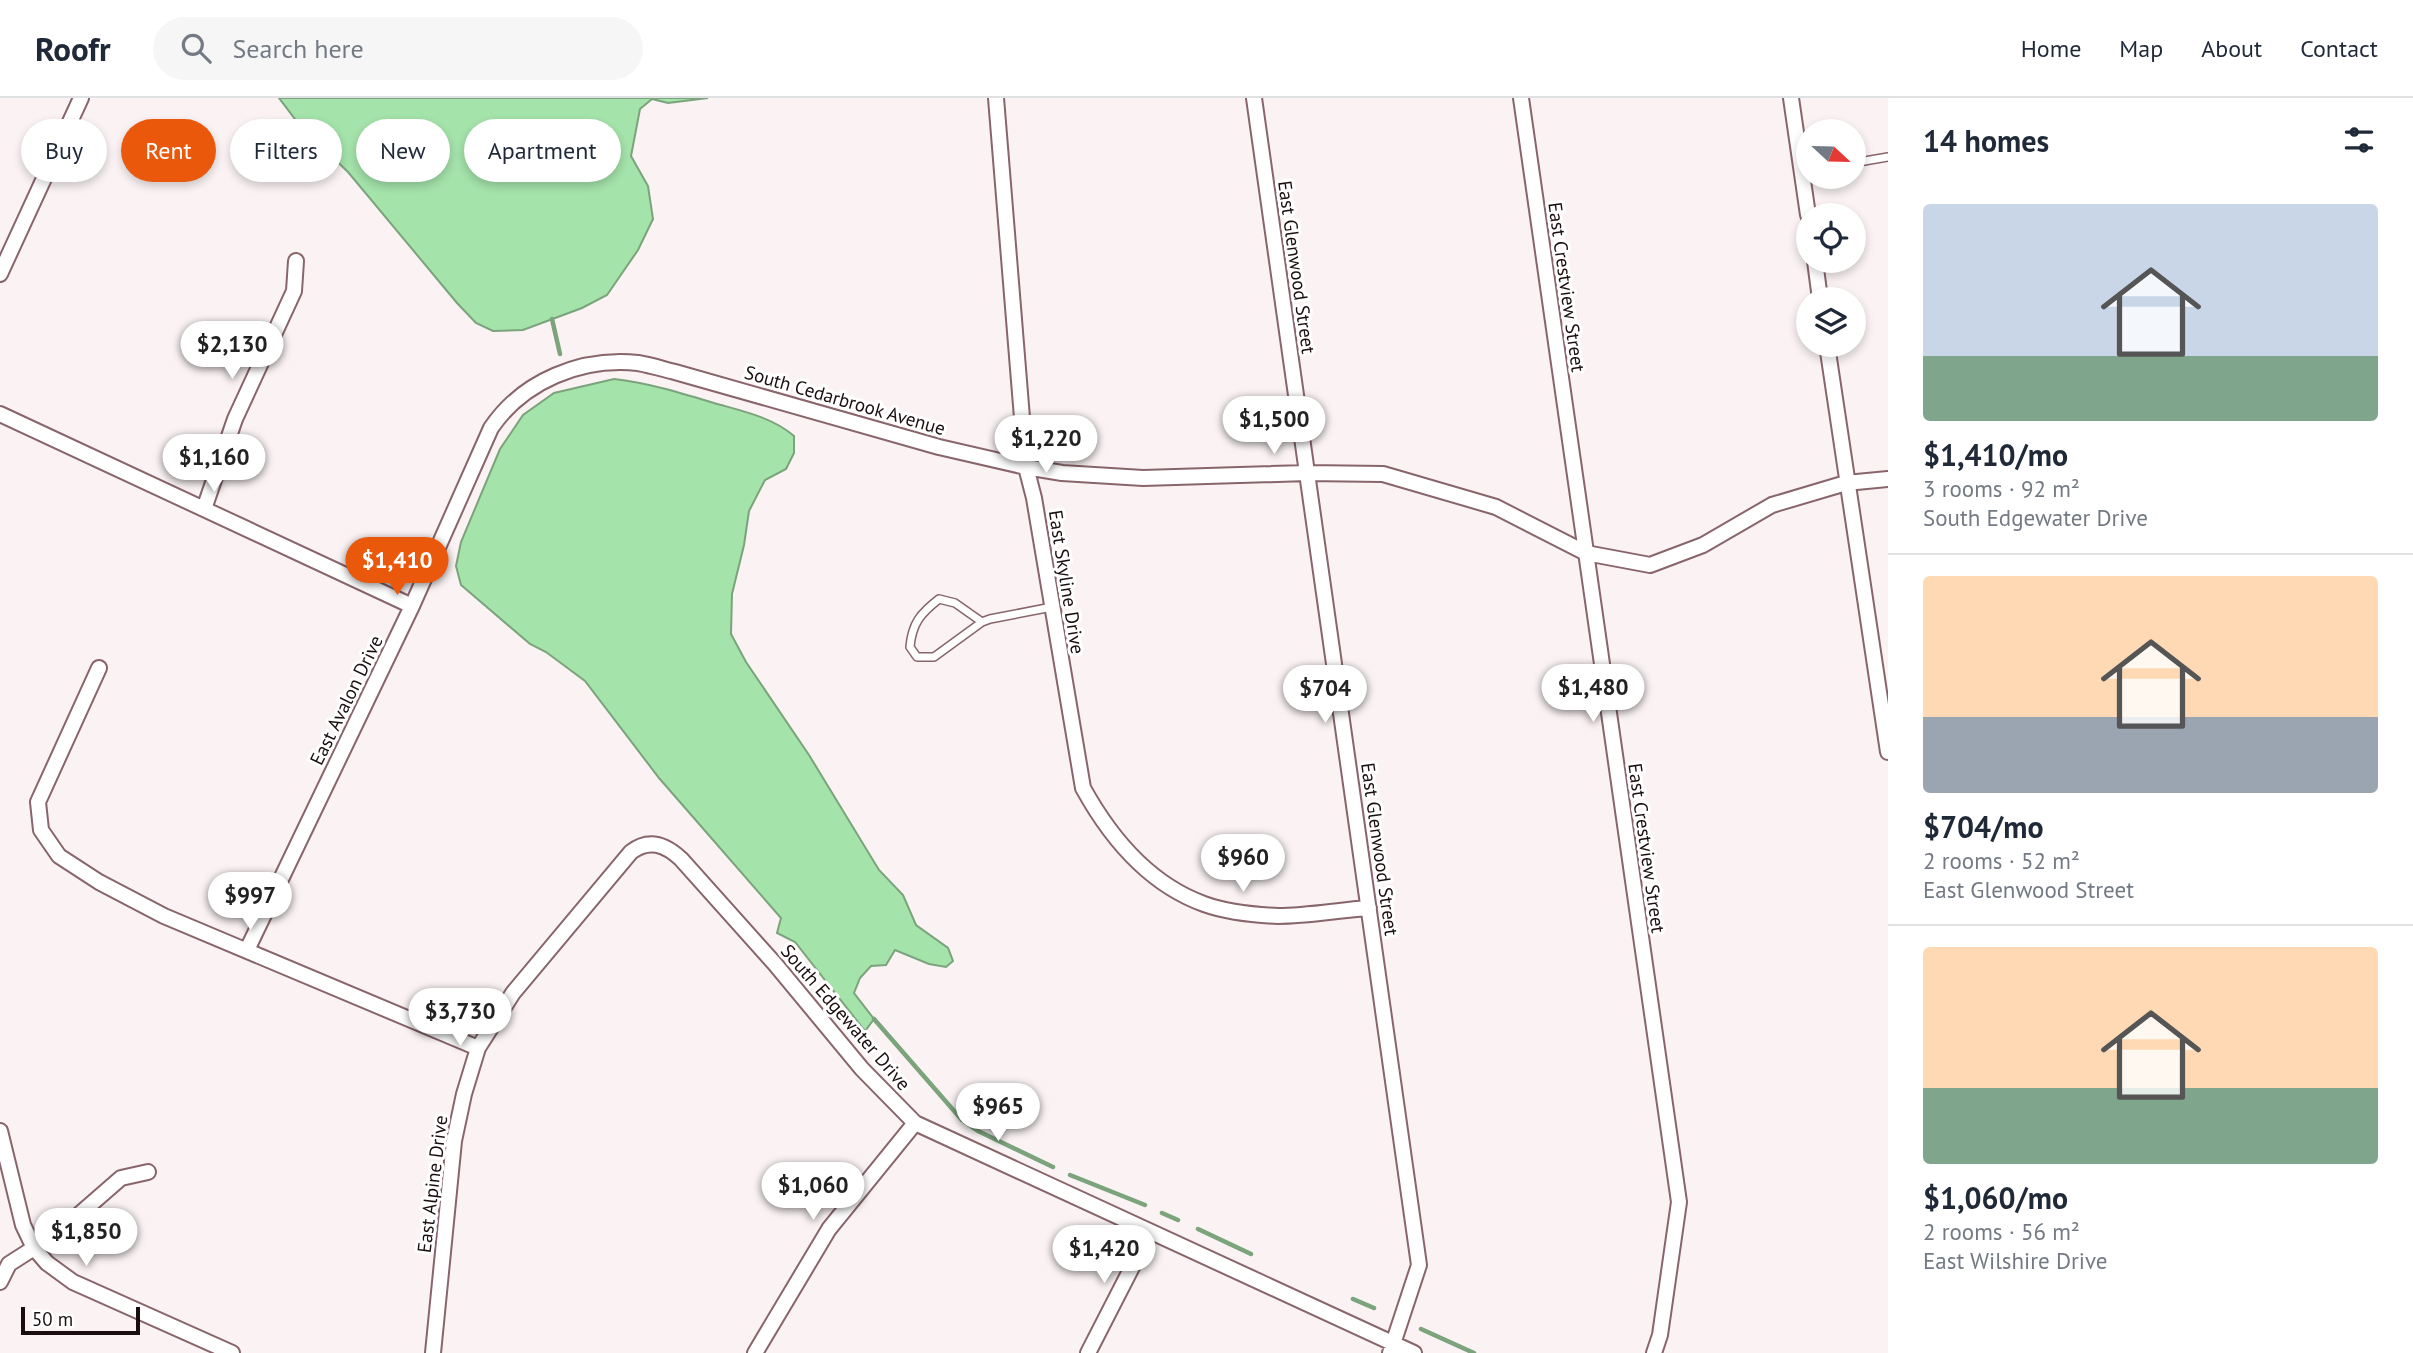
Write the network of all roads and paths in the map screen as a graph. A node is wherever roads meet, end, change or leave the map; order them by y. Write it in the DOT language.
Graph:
graph roads {
  1 [pos="81,98"];
  2 [pos="996,98"];
  3 [pos="1254,98"];
  4 [pos="1521,98"];
  5 [pos="1791,98"];
  6 [pos="1796,124"];
  7 [pos="1888,158"];
  8 [pos="1866,161"];
  9 [pos="296,261"];
  10 [pos="0,274"];
  11 [pos="1829,357"];
  12 [pos="639,363"];
  13 [pos="0,414"];
  14 [pos="1026,467"];
  15 [pos="1307,473"];
  16 [pos="1888,479"];
  17 [pos="1846,483"];
  18 [pos="204,509"];
  19 [pos="1586,553"];
  20 [pos="412,606"];
  21 [pos="1052,607"];
  22 [pos="982,622"];
  23 [pos="99,668"];
  24 [pos="1888,752"];
  25 [pos="658,844"];
  26 [pos="1368,908"];
  27 [pos="247,950"];
  28 [pos="478,1048"];
  29 [pos="915,1123"];
  30 [pos="0,1130"];
  31 [pos="148,1172"];
  32 [pos="1150,1232"];
  33 [pos="34,1248"];
  34 [pos="0,1282"];
  35 [pos="1392,1348"];
  36 [pos="228,1352"];
  37 [pos="433,1353"];
  38 [pos="755,1353"];
  39 [pos="1088,1353"];
  40 [pos="1415,1353"];
  41 [pos="1654,1353"];
  1 -- 10 [label="street"];
  2 -- 14 [label="street, East Skyline Drive"];
  3 -- 15 [label="street, East Glenwood Street"];
  4 -- 19 [label="street, East Crestview Street"];
  5 -- 6 [label="street"];
  7 -- 8 [label="lane"];
  9 -- 18 [label="street"];
  11 -- 17 [label="street"];
  12 -- 14 [label="street, South Cedarbrook Avenue"];
  12 -- 20 [label="street, East Avalon Drive"];
  13 -- 18 [label="street"];
  14 -- 15 [label="street, South Cedarbrook Avenue"];
  14 -- 21 [label="street, East Skyline Drive"];
  15 -- 19 [label="street, South Cedarbrook Avenue"];
  15 -- 26 [label="street, East Glenwood Street"];
  16 -- 17 [label="street, South Cedarbrook Avenue"];
  17 -- 19 [label="street, South Cedarbrook Avenue"];
  17 -- 24 [label="street"];
  18 -- 20 [label="street"];
  19 -- 41 [label="street, East Crestview Street"];
  20 -- 27 [label="street, East Avalon Drive"];
  21 -- 22 [label="lane"];
  21 -- 26 [label="street, East Skyline Drive"];
  22 -- 22 [label="lane"];
  23 -- 27 [label="street"];
  25 -- 28 [label="street, East Alpine Drive"];
  25 -- 29 [label="street, South Edgewater Drive"];
  26 -- 35 [label="street, East Glenwood Street"];
  27 -- 28 [label="street"];
  28 -- 37 [label="street, East Alpine Drive"];
  29 -- 32 [label="street, South Edgewater Drive"];
  29 -- 38 [label="street"];
  30 -- 33 [label="street"];
  31 -- 33 [label="street"];
  32 -- 35 [label="street, South Edgewater Drive"];
  32 -- 39 [label="street"];
  33 -- 34 [label="street"];
  33 -- 36 [label="street"];
  35 -- 40 [label="street, South Edgewater Drive"];
}
